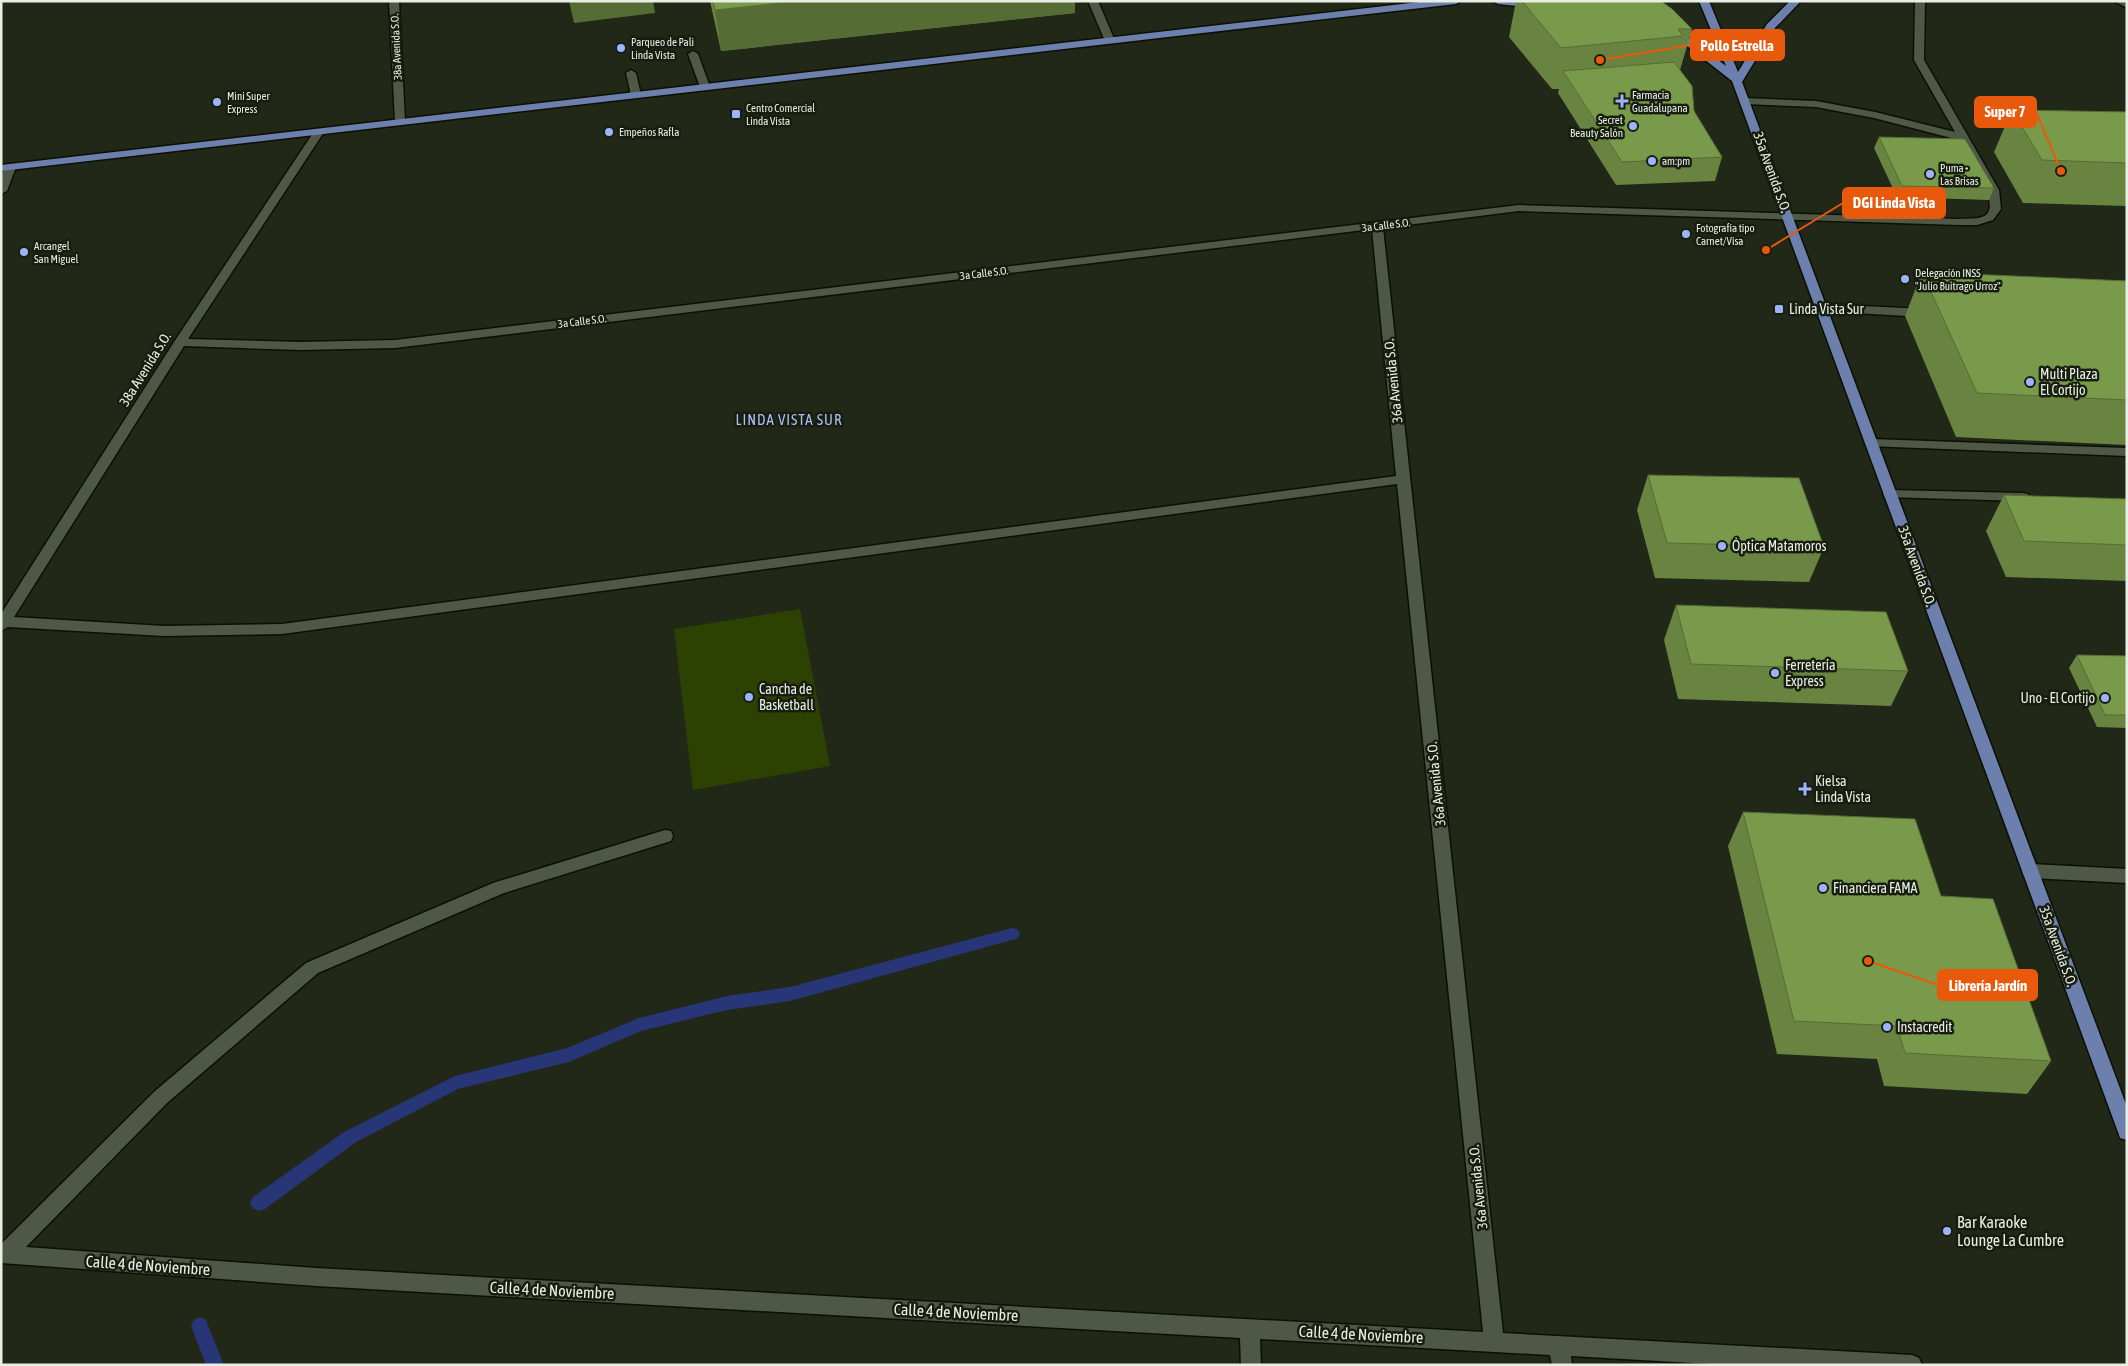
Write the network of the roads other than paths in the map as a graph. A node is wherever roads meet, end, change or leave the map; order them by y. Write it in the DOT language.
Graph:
graph roads {
  1 [pos="394,1"];
  2 [pos="1093,1"];
  3 [pos="1456,1"];
  4 [pos="1498,1"];
  5 [pos="1704,1"];
  6 [pos="1796,1"];
  7 [pos="1920,1"];
  8 [pos="2119,1"];
  9 [pos="1428,3"];
  10 [pos="2127,5"];
  11 [pos="1545,6"];
  12 [pos="1665,27"];
  13 [pos="1110,41"];
  14 [pos="693,54"];
  15 [pos="631,73"];
  16 [pos="1738,81"];
  17 [pos="705,87"];
  18 [pos="636,95"];
  19 [pos="1745,101"];
  20 [pos="400,122"];
  21 [pos="318,132"];
  22 [pos="1964,138"];
  23 [pos="6,167"];
  24 [pos="1,191"];
  25 [pos="1788,217"];
  26 [pos="1377,226"];
  27 [pos="1822,308"];
  28 [pos="1937,314"];
  29 [pos="180,342"];
  30 [pos="1872,443"];
  31 [pos="2127,452"];
  32 [pos="1404,479"];
  33 [pos="1890,494"];
  34 [pos="2041,498"];
  35 [pos="3,624"];
  36 [pos="665,836"];
  37 [pos="2030,871"];
  38 [pos="2127,876"];
  39 [pos="2127,1132"];
  40 [pos="3,1254"];
  41 [pos="1250,1328"];
  42 [pos="1494,1341"];
  43 [pos="1560,1355"];
  44 [pos="1251,1365"];
  45 [pos="1912,1365"];
  1 -- 20 [label="street, 38a Avenida S.O."];
  2 -- 13 [label="street"];
  3 -- 9 [label="main road"];
  4 -- 11 [label="main road"];
  5 -- 16 [label="main road, 35a Avenida S.O."];
  6 -- 16 [label="main road"];
  7 -- 22 [label="street"];
  8 -- 10 [label="street"];
  9 -- 13 [label="main road"];
  12 -- 16 [label="main road"];
  13 -- 17 [label="main road"];
  14 -- 17 [label="street"];
  15 -- 18 [label="street"];
  16 -- 19 [label="main road, 35a Avenida S.O."];
  17 -- 18 [label="main road"];
  18 -- 20 [label="main road"];
  19 -- 22 [label="street"];
  19 -- 25 [label="main road, 35a Avenida S.O."];
  20 -- 21 [label="main road"];
  21 -- 23 [label="main road"];
  21 -- 29 [label="street, 38a Avenida S.O."];
  22 -- 25 [label="street, 3a Calle S.O."];
  23 -- 24 [label="street"];
  25 -- 26 [label="street, 3a Calle S.O."];
  25 -- 27 [label="main road, 35a Avenida S.O."];
  26 -- 29 [label="street, 3a Calle S.O."];
  26 -- 32 [label="street, 36a Avenida S.O."];
  27 -- 28 [label="street"];
  27 -- 30 [label="main road, 35a Avenida S.O."];
  29 -- 35 [label="street, 38a Avenida S.O."];
  30 -- 31 [label="street"];
  30 -- 33 [label="main road, 35a Avenida S.O."];
  32 -- 35 [label="street"];
  32 -- 42 [label="street, 36a Avenida S.O."];
  33 -- 34 [label="street"];
  33 -- 37 [label="main road, 35a Avenida S.O."];
  36 -- 40 [label="street"];
  37 -- 38 [label="street"];
  37 -- 39 [label="main road, 35a Avenida S.O."];
  40 -- 41 [label="street, Calle 4 de Noviembre"];
  41 -- 42 [label="street, Calle 4 de Noviembre"];
  41 -- 44 [label="street"];
  42 -- 43 [label="street, Calle 4 de Noviembre"];
  43 -- 45 [label="street, Calle 4 de Noviembre"];
}
